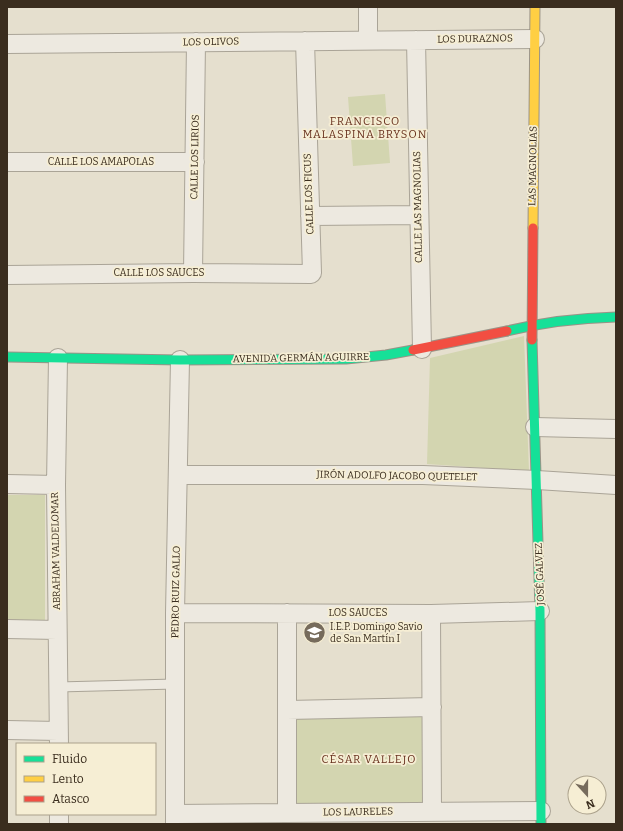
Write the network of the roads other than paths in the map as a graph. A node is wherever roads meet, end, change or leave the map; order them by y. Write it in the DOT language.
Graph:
graph roads {
  1 [pos="368,7"];
  2 [pos="535,7"];
  3 [pos="535,39"];
  4 [pos="368,40"];
  5 [pos="416,40"];
  6 [pos="305,41"];
  7 [pos="196,42"];
  8 [pos="7,44"];
  9 [pos="7,162"];
  10 [pos="194,162"];
  11 [pos="418,215"];
  12 [pos="310,216"];
  13 [pos="193,272"];
  14 [pos="311,274"];
  15 [pos="7,275"];
  16 [pos="616,317"];
  17 [pos="532,325"];
  18 [pos="422,349"];
  19 [pos="7,357"];
  20 [pos="58,358"];
  21 [pos="180,360"];
  22 [pos="535,427"];
  23 [pos="616,429"];
  24 [pos="178,475"];
  25 [pos="537,480"];
  26 [pos="7,484"];
  27 [pos="56,485"];
  28 [pos="616,485"];
  29 [pos="540,610"];
  30 [pos="175,612"];
  31 [pos="287,613"];
  32 [pos="431,614"];
  33 [pos="7,629"];
  34 [pos="57,630"];
  35 [pos="175,684"];
  36 [pos="58,687"];
  37 [pos="432,707"];
  38 [pos="287,710"];
  39 [pos="7,730"];
  40 [pos="59,737"];
  41 [pos="432,811"];
  42 [pos="287,813"];
  43 [pos="541,817"];
  44 [pos="175,819"];
  1 -- 4 [label="street"];
  2 -- 3 [label="street, LAS MAGNOLIAS"];
  3 -- 5 [label="street, LOS DURAZNOS"];
  3 -- 17 [label="street, LAS MAGNOLIAS"];
  4 -- 5 [label="street, LOS OLIVOS"];
  4 -- 6 [label="street, LOS OLIVOS"];
  5 -- 11 [label="street, CALLE LAS MAGNOLIAS"];
  6 -- 7 [label="street, LOS OLIVOS"];
  6 -- 12 [label="street, CALLE LOS FICUS"];
  7 -- 8 [label="street, LOS OLIVOS"];
  7 -- 10 [label="street, CALLE LOS LIRIOS"];
  9 -- 10 [label="street, CALLE LOS AMAPOLAS"];
  10 -- 13 [label="street, CALLE LOS LIRIOS"];
  11 -- 12 [label="street"];
  11 -- 18 [label="street, CALLE LAS MAGNOLIAS"];
  12 -- 14 [label="street, CALLE LOS FICUS"];
  13 -- 14 [label="street, CALLE LOS SAUCES"];
  13 -- 15 [label="street, CALLE LOS SAUCES"];
  16 -- 17 [label="street, AVENIDA GERMÁN AGUIRRE"];
  17 -- 18 [label="street, AVENIDA GERMÁN AGUIRRE"];
  17 -- 22 [label="street, JOSÉ GALVEZ"];
  18 -- 21 [label="street, AVENIDA GERMÁN AGUIRRE"];
  19 -- 20 [label="street, AVENIDA GERMÁN AGUIRRE"];
  20 -- 21 [label="street, AVENIDA GERMÁN AGUIRRE"];
  20 -- 27 [label="street, ABRAHAM VALDELOMAR"];
  21 -- 24 [label="street, PEDRO RUIZ GALLO"];
  22 -- 23 [label="street"];
  22 -- 25 [label="street, JOSÉ GALVEZ"];
  24 -- 25 [label="street, JIRÓN ADOLFO JACOBO QUETELET"];
  24 -- 30 [label="street, PEDRO RUIZ GALLO"];
  25 -- 28 [label="street, JIRÓN ADOLFO JACOBO QUETELET"];
  25 -- 29 [label="street, JOSÉ GALVEZ"];
  26 -- 27 [label="street"];
  27 -- 34 [label="street, ABRAHAM VALDELOMAR"];
  29 -- 32 [label="street, LOS SAUCES"];
  29 -- 43 [label="street, JOSÉ GALVEZ"];
  30 -- 31 [label="street, LOS SAUCES"];
  30 -- 35 [label="street, PEDRO RUIZ GALLO"];
  31 -- 32 [label="street, LOS SAUCES"];
  31 -- 38 [label="street"];
  32 -- 37 [label="street"];
  33 -- 34 [label="street"];
  34 -- 36 [label="street, ABRAHAM VALDELOMAR"];
  35 -- 36 [label="lane"];
  35 -- 44 [label="street, PEDRO RUIZ GALLO"];
  36 -- 40 [label="street, ABRAHAM VALDELOMAR"];
  37 -- 38 [label="street"];
  37 -- 41 [label="street"];
  38 -- 42 [label="street"];
  39 -- 40 [label="street"];
  41 -- 42 [label="street, LOS LAURELES"];
  41 -- 43 [label="street, LOS LAURELES"];
  42 -- 44 [label="street, LOS LAURELES"];
}
